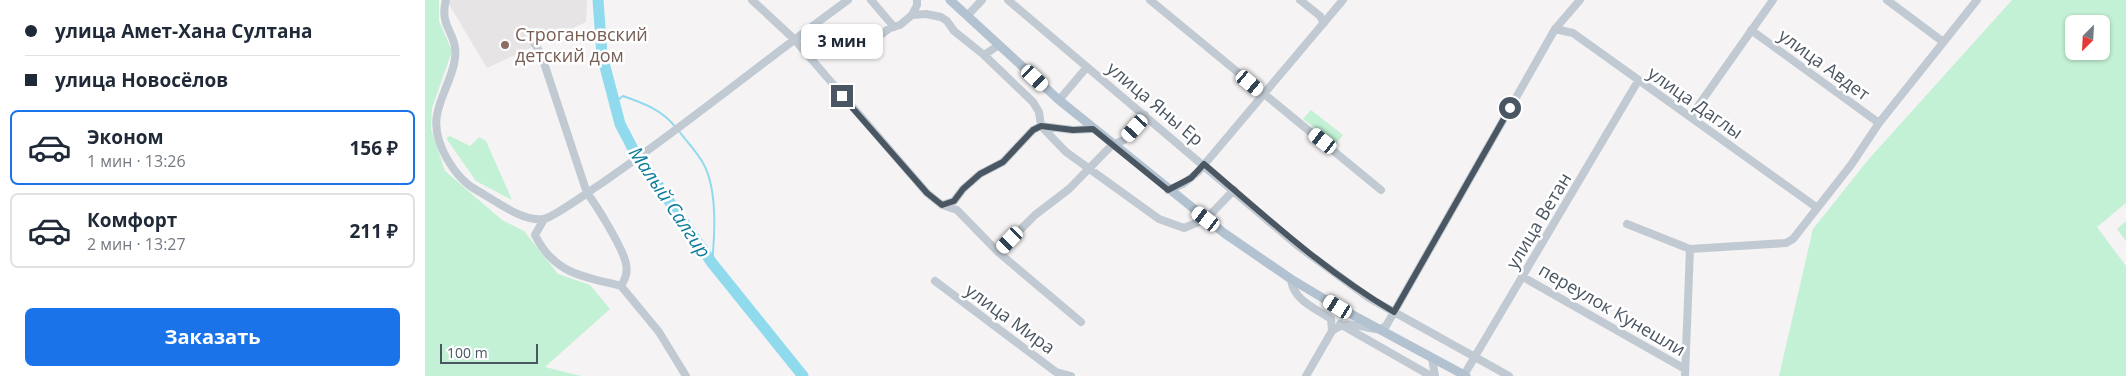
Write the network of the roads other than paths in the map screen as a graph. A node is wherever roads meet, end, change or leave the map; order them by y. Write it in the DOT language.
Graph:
graph roads {
  1 [pos="446,0"];
  2 [pos="752,0"];
  3 [pos="848,0"];
  4 [pos="871,0"];
  5 [pos="917,0"];
  6 [pos="950,0"];
  7 [pos="982,0"];
  8 [pos="1008,0"];
  9 [pos="1150,0"];
  10 [pos="1300,0"];
  11 [pos="1343,0"];
  12 [pos="1580,0"];
  13 [pos="1773,0"];
  14 [pos="1887,0"];
  15 [pos="1977,0"];
  16 [pos="912,15"];
  17 [pos="968,15"];
  18 [pos="1324,24"];
  19 [pos="894,27"];
  20 [pos="1555,29"];
  21 [pos="1751,30"];
  22 [pos="794,39"];
  23 [pos="533,41"];
  24 [pos="1943,41"];
  25 [pos="999,45"];
  26 [pos="864,47"];
  27 [pos="984,56"];
  28 [pos="1087,67"];
  29 [pos="1638,81"];
  30 [pos="1264,95"];
  31 [pos="1059,100"];
  32 [pos="1145,116"];
  33 [pos="1691,116"];
  34 [pos="1879,123"];
  35 [pos="1041,126"];
  36 [pos="1093,129"];
  37 [pos="1112,144"];
  38 [pos="1204,164"];
  39 [pos="1090,168"];
  40 [pos="1168,190"];
  41 [pos="1234,190"];
  42 [pos="1381,190"];
  43 [pos="587,193"];
  44 [pos="954,201"];
  45 [pos="942,205"];
  46 [pos="1815,208"];
  47 [pos="957,210"];
  48 [pos="544,219"];
  49 [pos="1206,219"];
  50 [pos="1627,224"];
  51 [pos="1690,249"];
  52 [pos="998,252"];
  53 [pos="1523,277"];
  54 [pos="1291,279"];
  55 [pos="935,281"];
  56 [pos="621,286"];
  57 [pos="1394,312"];
  58 [pos="1331,319"];
  59 [pos="1081,322"];
  60 [pos="1341,325"];
  61 [pos="1381,330"];
  62 [pos="1332,331"];
  63 [pos="1476,357"];
  64 [pos="1432,358"];
  65 [pos="1685,372"];
  66 [pos="1054,374"];
  67 [pos="686,376"];
  68 [pos="1071,376"];
  69 [pos="1306,376"];
  70 [pos="1433,376"];
  71 [pos="1465,376"];
  72 [pos="1509,376"];
  1 -- 48 [label="street"];
  2 -- 22 [label="street"];
  3 -- 22 [label="street"];
  4 -- 19 [label="street"];
  5 -- 16 [label="street"];
  6 -- 17 [label="main road"];
  7 -- 17 [label="street"];
  8 -- 28 [label="street, улица Яны Ер"];
  9 -- 30 [label="street"];
  10 -- 18 [label="street"];
  11 -- 18 [label="street"];
  12 -- 20 [label="street"];
  13 -- 21 [label="street"];
  14 -- 24 [label="street"];
  15 -- 24 [label="street"];
  16 -- 19 [label="street"];
  16 -- 27 [label="street"];
  17 -- 25 [label="main road"];
  18 -- 30 [label="street"];
  19 -- 26 [label="street"];
  20 -- 29 [label="street, улица Даглы"];
  20 -- 57 [label="street"];
  21 -- 33 [label="street"];
  21 -- 34 [label="street, улица Авдет"];
  22 -- 43 [label="street"];
  22 -- 45 [label="street"];
  23 -- 43 [label="street"];
  24 -- 34 [label="street"];
  25 -- 27 [label="street"];
  25 -- 31 [label="main road"];
  27 -- 35 [label="street"];
  28 -- 31 [label="street"];
  28 -- 32 [label="street, улица Яны Ер"];
  29 -- 33 [label="street, улица Даглы"];
  29 -- 53 [label="street, улица Ветан"];
  30 -- 38 [label="street"];
  30 -- 42 [label="street"];
  31 -- 36 [label="main road"];
  32 -- 37 [label="street"];
  32 -- 38 [label="street, улица Яны Ер"];
  33 -- 46 [label="street, улица Даглы"];
  34 -- 46 [label="street"];
  35 -- 36 [label="street"];
  35 -- 39 [label="street"];
  35 -- 44 [label="street"];
  36 -- 37 [label="main road"];
  37 -- 39 [label="street"];
  37 -- 40 [label="main road"];
  38 -- 40 [label="street"];
  38 -- 41 [label="street, улица Яны Ер"];
  39 -- 49 [label="street"];
  39 -- 52 [label="street"];
  40 -- 49 [label="main road"];
  41 -- 49 [label="street"];
  41 -- 57 [label="street, улица Яны Ер"];
  43 -- 48 [label="street"];
  43 -- 56 [label="street"];
  44 -- 45 [label="street"];
  44 -- 47 [label="street"];
  45 -- 47 [label="street"];
  46 -- 51 [label="street"];
  47 -- 52 [label="street"];
  48 -- 56 [label="street"];
  49 -- 54 [label="main road"];
  50 -- 51 [label="street"];
  51 -- 65 [label="street"];
  52 -- 59 [label="street"];
  53 -- 63 [label="street, улица Ветан"];
  53 -- 65 [label="street, переулок Кунешли"];
  54 -- 58 [label="street"];
  54 -- 61 [label="main road"];
  55 -- 66 [label="street, улица Мира"];
  56 -- 67 [label="street"];
  57 -- 61 [label="street"];
  57 -- 63 [label="street, улица Яны Ер"];
  58 -- 60 [label="street"];
  58 -- 62 [label="street"];
  60 -- 61 [label="street"];
  60 -- 62 [label="street"];
  60 -- 70 [label="street"];
  61 -- 64 [label="main road"];
  62 -- 69 [label="street"];
  63 -- 71 [label="street, улица Ветан"];
  63 -- 72 [label="street, улица Яны Ер"];
  64 -- 70 [label="street"];
  64 -- 71 [label="main road"];
  66 -- 68 [label="street, улица Мира"];
}
